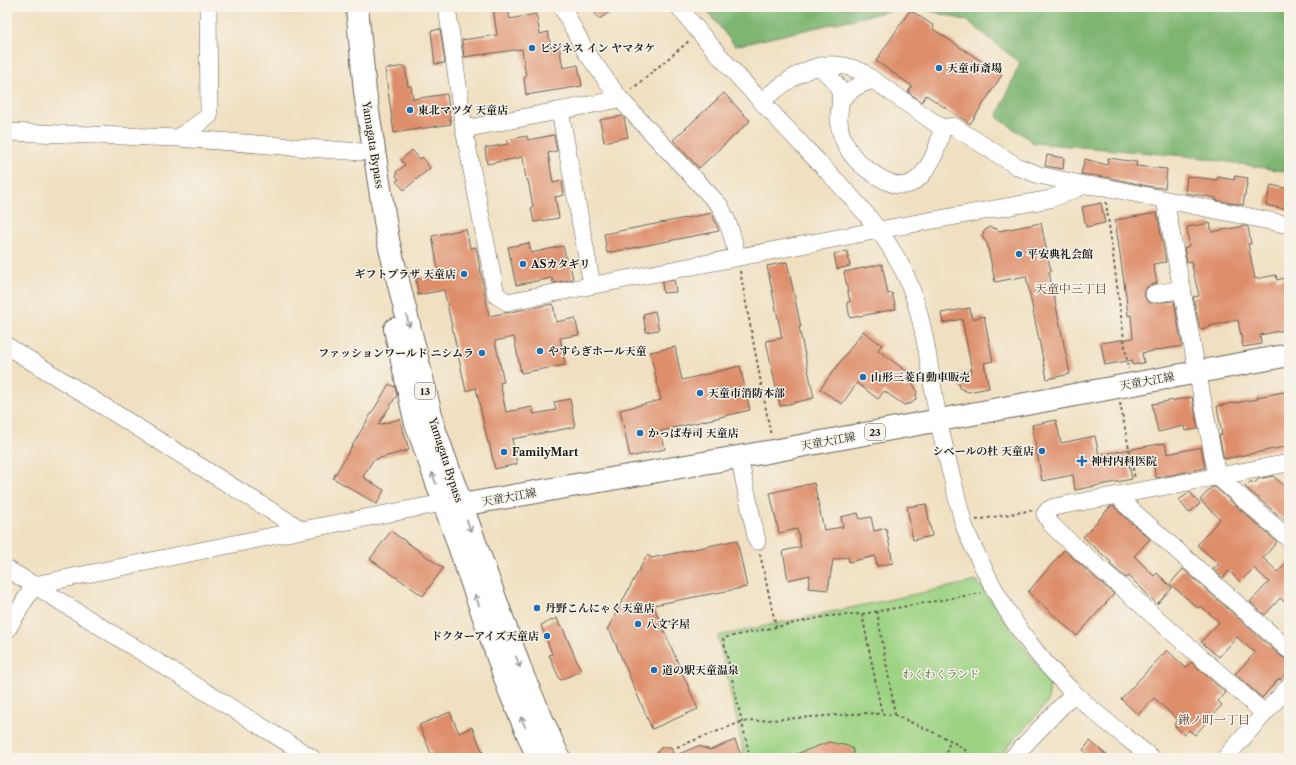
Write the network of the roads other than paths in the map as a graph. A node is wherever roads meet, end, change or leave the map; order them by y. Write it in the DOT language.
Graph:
graph roads {
  1 [pos="208,7"];
  2 [pos="344,7"];
  3 [pos="357,7"];
  4 [pos="447,7"];
  5 [pos="562,7"];
  6 [pos="679,7"];
  7 [pos="820,67"];
  8 [pos="873,80"];
  9 [pos="620,99"];
  10 [pos="841,100"];
  11 [pos="761,101"];
  12 [pos="560,112"];
  13 [pos="942,128"];
  14 [pos="464,130"];
  15 [pos="7,132"];
  16 [pos="178,138"];
  17 [pos="361,152"];
  18 [pos="1085,185"];
  19 [pos="1165,200"];
  20 [pos="1289,225"];
  21 [pos="879,230"];
  22 [pos="738,258"];
  23 [pos="592,285"];
  24 [pos="1182,289"];
  25 [pos="1154,294"];
  26 [pos="7,346"];
  27 [pos="1289,355"];
  28 [pos="1197,372"];
  29 [pos="938,420"];
  30 [pos="739,457"];
  31 [pos="1289,463"];
  32 [pos="1217,476"];
  33 [pos="1118,495"];
  34 [pos="452,504"];
  35 [pos="302,530"];
  36 [pos="1289,539"];
  37 [pos="757,541"];
  38 [pos="7,569"];
  39 [pos="34,585"];
  40 [pos="7,630"];
  41 [pos="1289,650"];
  42 [pos="1289,686"];
  43 [pos="1074,693"];
  44 [pos="1264,714"];
  45 [pos="312,758"];
  46 [pos="538,758"];
  47 [pos="559,758"];
  48 [pos="1012,758"];
  49 [pos="1152,758"];
  50 [pos="1225,758"];
  1 -- 16 [label="street"];
  2 -- 17 [label="main road, Yamagata Bypass / 13"];
  3 -- 34 [label="main road, Yamagata Bypass / 13, one-way"];
  4 -- 14 [label="street"];
  5 -- 9 [label="street"];
  6 -- 11 [label="street"];
  7 -- 8 [label="street"];
  7 -- 10 [label="street"];
  7 -- 11 [label="street"];
  8 -- 10 [label="street"];
  8 -- 13 [label="street"];
  9 -- 12 [label="street"];
  9 -- 22 [label="street"];
  10 -- 13 [label="street"];
  11 -- 21 [label="street"];
  12 -- 14 [label="street"];
  12 -- 23 [label="street"];
  13 -- 18 [label="street"];
  14 -- 23 [label="street"];
  15 -- 16 [label="street"];
  16 -- 17 [label="street"];
  34 -- 17 [label="main road, Yamagata Bypass / 13, one-way"];
  18 -- 19 [label="street"];
  18 -- 21 [label="street"];
  19 -- 20 [label="street"];
  19 -- 24 [label="street"];
  21 -- 22 [label="street"];
  21 -- 29 [label="street"];
  22 -- 23 [label="street"];
  24 -- 25 [label="street"];
  24 -- 28 [label="street"];
  26 -- 35 [label="street"];
  27 -- 28 [label="main road, 天童大江線 / 23"];
  28 -- 29 [label="main road, 天童大江線 / 23"];
  28 -- 32 [label="street"];
  29 -- 30 [label="main road, 天童大江線 / 23"];
  29 -- 43 [label="street"];
  30 -- 34 [label="main road, 天童大江線 / 23"];
  30 -- 37 [label="street"];
  31 -- 32 [label="street"];
  32 -- 33 [label="street"];
  32 -- 36 [label="street"];
  33 -- 41 [label="street"];
  33 -- 44 [label="street"];
  34 -- 35 [label="street"];
  46 -- 34 [label="main road, Yamagata Bypass / 13, one-way"];
  34 -- 47 [label="main road, Yamagata Bypass / 13, one-way"];
  35 -- 39 [label="street"];
  38 -- 39 [label="street"];
  39 -- 40 [label="street"];
  39 -- 45 [label="street"];
  42 -- 44 [label="street"];
  43 -- 48 [label="street"];
  43 -- 49 [label="street"];
  44 -- 50 [label="street"];
}
